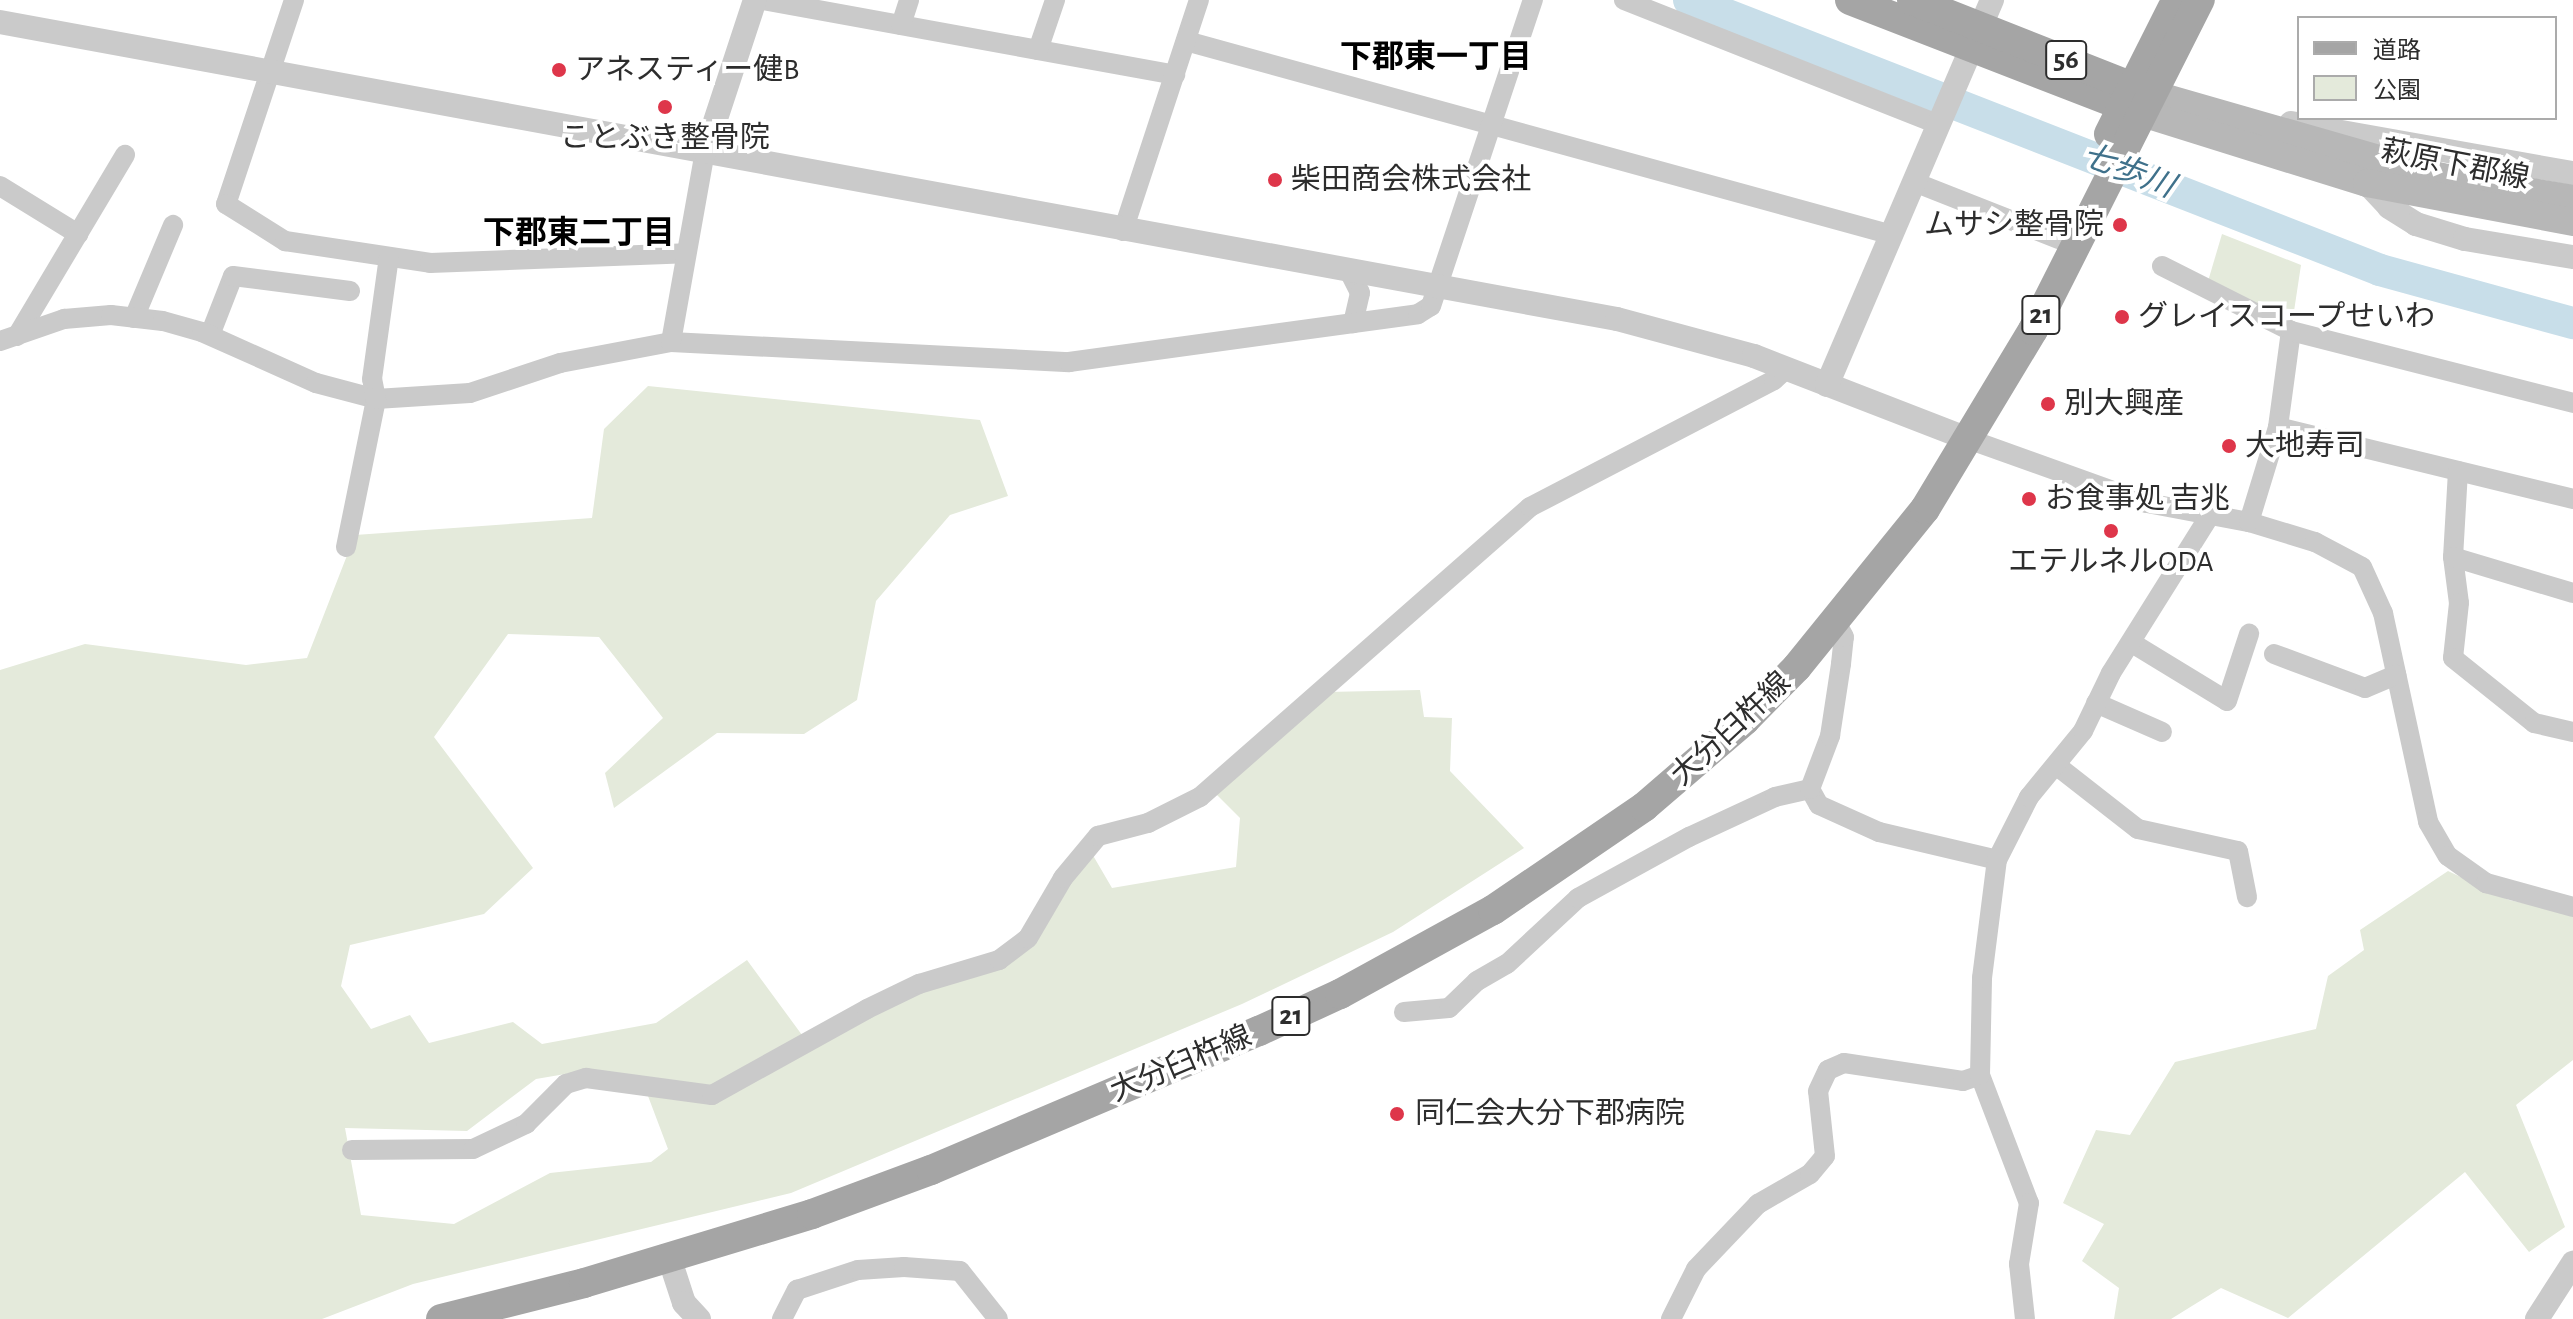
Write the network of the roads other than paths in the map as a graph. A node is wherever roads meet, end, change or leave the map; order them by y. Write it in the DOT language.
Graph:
graph roads {
  1 [pos="294,0"];
  2 [pos="755,0"];
  3 [pos="763,0"];
  4 [pos="909,0"];
  5 [pos="1055,0"];
  6 [pos="1199,0"];
  7 [pos="1533,0"];
  8 [pos="1624,0"];
  9 [pos="1850,0"];
  10 [pos="1912,0"];
  11 [pos="2177,0"];
  12 [pos="2200,0"];
  13 [pos="0,22"];
  14 [pos="1982,24"];
  15 [pos="901,25"];
  16 [pos="1186,41"];
  17 [pos="1038,50"];
  18 [pos="270,73"];
  19 [pos="1175,75"];
  20 [pos="2137,100"];
  21 [pos="1939,122"];
  22 [pos="2245,123"];
  23 [pos="1492,125"];
  24 [pos="705,152"];
  25 [pos="125,155"];
  26 [pos="2573,173"];
  27 [pos="1914,182"];
  28 [pos="2097,183"];
  29 [pos="2367,183"];
  30 [pos="0,186"];
  31 [pos="2437,188"];
  32 [pos="2573,199"];
  33 [pos="2573,222"];
  34 [pos="173,225"];
  35 [pos="1123,231"];
  36 [pos="78,234"];
  37 [pos="1892,235"];
  38 [pos="2059,239"];
  39 [pos="686,253"];
  40 [pos="389,257"];
  41 [pos="2573,257"];
  42 [pos="2162,266"];
  43 [pos="1350,273"];
  44 [pos="1437,290"];
  45 [pos="350,291"];
  46 [pos="134,318"];
  47 [pos="1353,323"];
  48 [pos="2291,331"];
  49 [pos="210,335"];
  50 [pos="9,338"];
  51 [pos="671,342"];
  52 [pos="1786,369"];
  53 [pos="1827,385"];
  54 [pos="376,399"];
  55 [pos="2573,403"];
  56 [pos="2278,427"];
  57 [pos="1968,439"];
  58 [pos="2458,471"];
  59 [pos="2573,499"];
  60 [pos="2210,515"];
  61 [pos="2249,522"];
  62 [pos="346,547"];
  63 [pos="2453,557"];
  64 [pos="2573,593"];
  65 [pos="1836,622"];
  66 [pos="2249,634"];
  67 [pos="2132,643"];
  68 [pos="2274,654"];
  69 [pos="2396,675"];
  70 [pos="2096,703"];
  71 [pos="2162,732"];
  72 [pos="2573,732"];
  73 [pos="2056,765"];
  74 [pos="1810,789"];
  75 [pos="1997,860"];
  76 [pos="2247,897"];
  77 [pos="2573,907"];
  78 [pos="1404,1012"];
  79 [pos="1980,1075"];
  80 [pos="352,1150"];
  81 [pos="669,1257"];
  82 [pos="2573,1263"];
  83 [pos="441,1319"];
  84 [pos="699,1319"];
  85 [pos="782,1319"];
  86 [pos="998,1319"];
  87 [pos="1671,1319"];
  88 [pos="2025,1319"];
  89 [pos="2537,1319"];
  1 -- 18 [label="street"];
  2 -- 24 [label="street"];
  3 -- 15 [label="street"];
  4 -- 15 [label="street"];
  5 -- 17 [label="street"];
  6 -- 16 [label="street"];
  7 -- 23 [label="street"];
  8 -- 21 [label="street"];
  9 -- 14 [label="main road, 56"];
  10 -- 14 [label="main road, 56"];
  11 -- 20 [label="main road, 大分臼杵線 / 21"];
  12 -- 20 [label="main road, 大分臼杵線 / 21"];
  13 -- 18 [label="street"];
  14 -- 20 [label="main road, 56"];
  14 -- 21 [label="street"];
  15 -- 17 [label="street"];
  16 -- 19 [label="street"];
  16 -- 23 [label="street"];
  17 -- 19 [label="street"];
  18 -- 24 [label="street"];
  18 -- 40 [label="street"];
  19 -- 35 [label="street"];
  20 -- 22 [label="main road, 萩原下郡線"];
  20 -- 28 [label="main road, 大分臼杵線 / 21"];
  20 -- 29 [label="main road, 萩原下郡線"];
  21 -- 27 [label="street"];
  22 -- 26 [label="street"];
  22 -- 31 [label="main road, 萩原下郡線"];
  23 -- 37 [label="street"];
  23 -- 44 [label="street"];
  24 -- 35 [label="street"];
  24 -- 39 [label="street"];
  25 -- 36 [label="street"];
  27 -- 37 [label="street"];
  27 -- 38 [label="street"];
  28 -- 38 [label="main road, 大分臼杵線 / 21"];
  28 -- 57 [label="main road, 大分臼杵線 / 21"];
  29 -- 31 [label="main road, 萩原下郡線"];
  29 -- 41 [label="street"];
  30 -- 36 [label="street"];
  31 -- 32 [label="main road, 萩原下郡線"];
  31 -- 33 [label="main road, 萩原下郡線"];
  34 -- 46 [label="street"];
  35 -- 43 [label="street"];
  36 -- 50 [label="street"];
  37 -- 53 [label="street"];
  38 -- 57 [label="main road, 大分臼杵線 / 21"];
  39 -- 40 [label="street"];
  39 -- 51 [label="street"];
  40 -- 54 [label="street"];
  42 -- 48 [label="street"];
  43 -- 44 [label="street"];
  43 -- 47 [label="street"];
  44 -- 47 [label="street"];
  44 -- 52 [label="street"];
  45 -- 49 [label="street"];
  46 -- 49 [label="street"];
  46 -- 50 [label="street"];
  47 -- 51 [label="street"];
  48 -- 55 [label="street"];
  48 -- 56 [label="street"];
  49 -- 54 [label="street"];
  51 -- 54 [label="street"];
  52 -- 53 [label="street"];
  52 -- 80 [label="street"];
  53 -- 57 [label="street"];
  54 -- 62 [label="street"];
  56 -- 58 [label="street"];
  56 -- 61 [label="street"];
  57 -- 60 [label="street"];
  57 -- 65 [label="main road, 大分臼杵線 / 21"];
  58 -- 59 [label="street"];
  58 -- 63 [label="street"];
  60 -- 61 [label="street"];
  60 -- 67 [label="street"];
  61 -- 69 [label="street"];
  63 -- 64 [label="street"];
  63 -- 72 [label="street"];
  65 -- 74 [label="street"];
  65 -- 81 [label="main road, 大分臼杵線 / 21"];
  66 -- 67 [label="street"];
  67 -- 70 [label="street"];
  68 -- 69 [label="street"];
  69 -- 77 [label="street"];
  70 -- 71 [label="street"];
  70 -- 73 [label="street"];
  73 -- 75 [label="street"];
  73 -- 76 [label="street"];
  74 -- 75 [label="street"];
  74 -- 78 [label="street"];
  75 -- 79 [label="street"];
  79 -- 87 [label="street"];
  79 -- 88 [label="street"];
  81 -- 83 [label="main road, 大分臼杵線 / 21"];
  81 -- 84 [label="street"];
  82 -- 89 [label="street"];
  85 -- 86 [label="street"];
}
